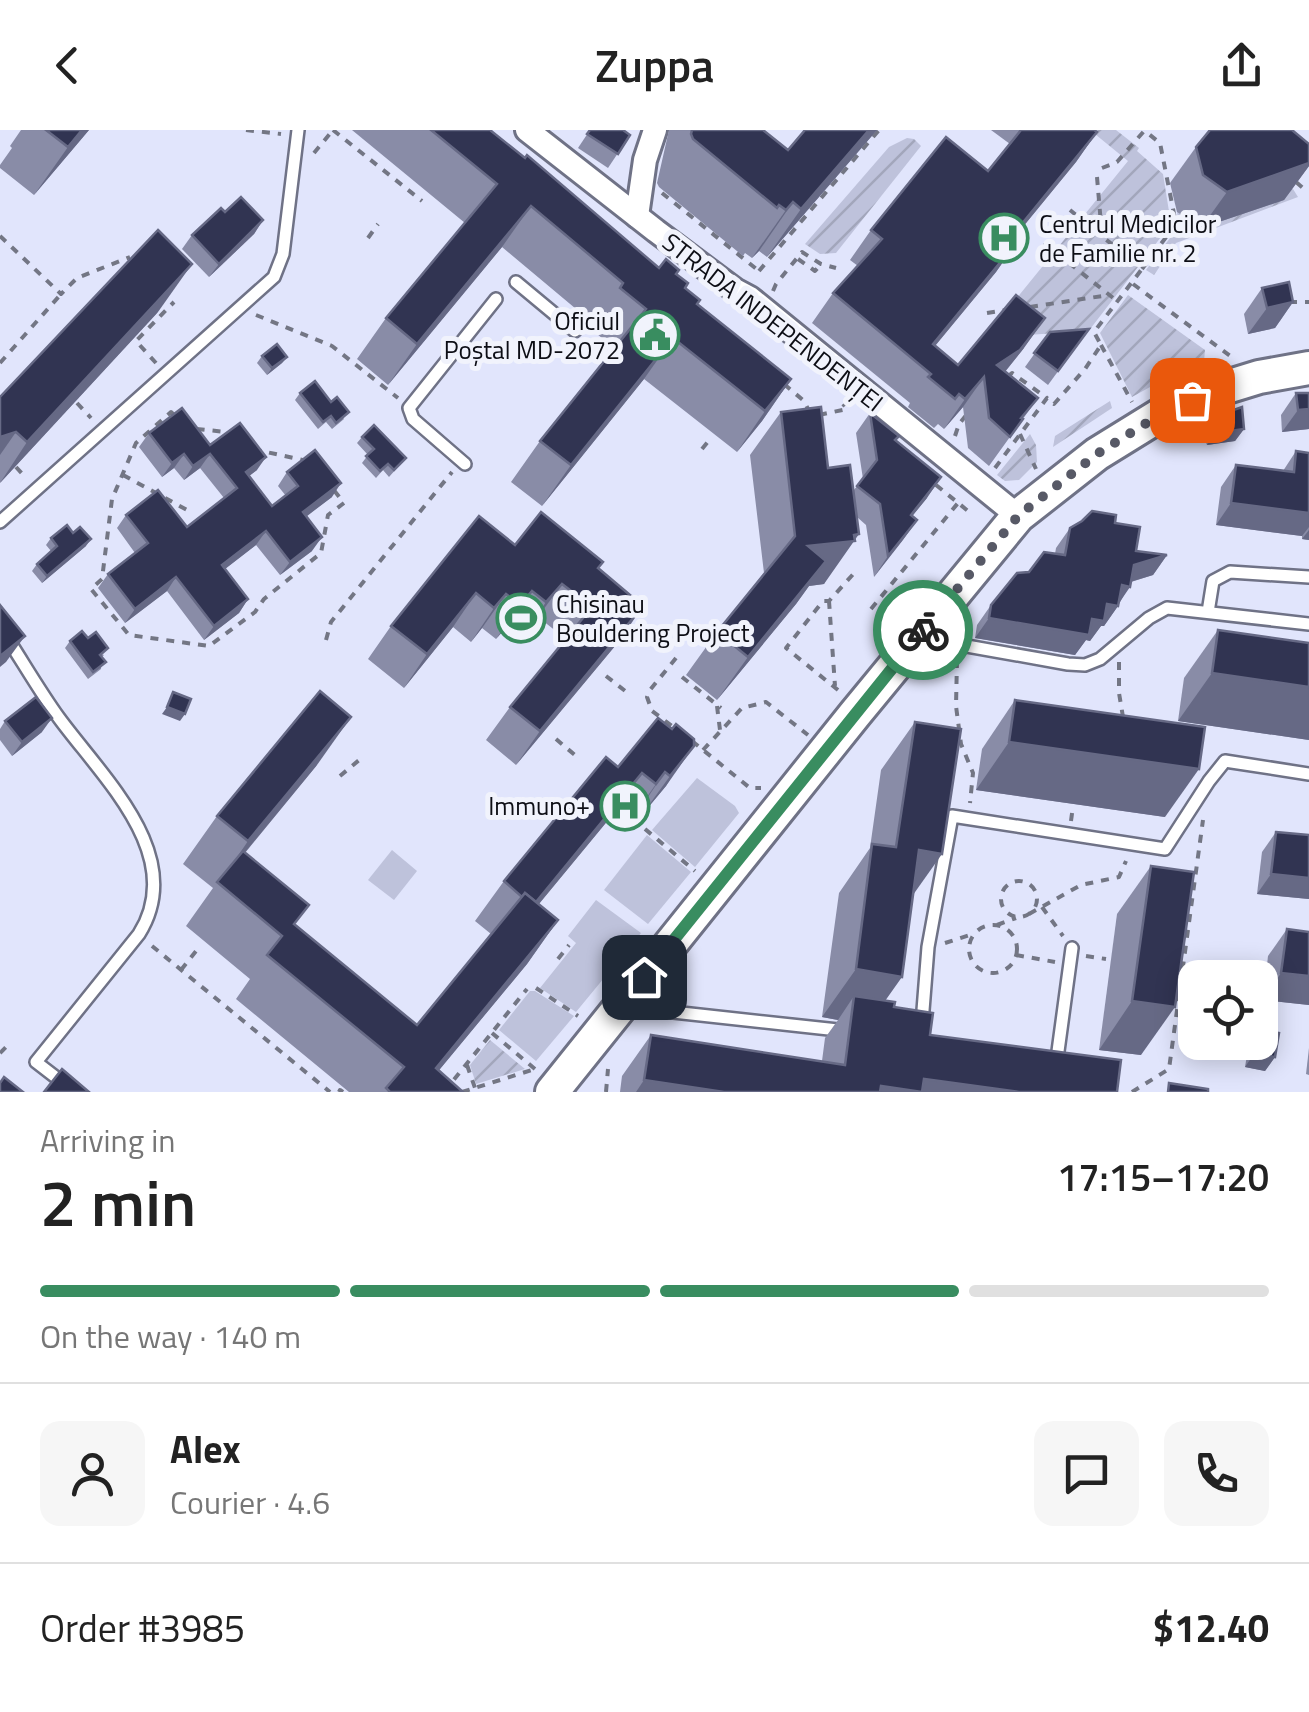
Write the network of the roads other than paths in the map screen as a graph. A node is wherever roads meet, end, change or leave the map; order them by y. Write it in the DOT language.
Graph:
graph roads {
  1 [pos="298,130"];
  2 [pos="527,130"];
  3 [pos="655,130"];
  4 [pos="637,216"];
  5 [pos="516,282"];
  6 [pos="496,299"];
  7 [pos="575,331"];
  8 [pos="1309,368"];
  9 [pos="463,462"];
  10 [pos="1018,516"];
  11 [pos="0,522"];
  12 [pos="1309,577"];
  13 [pos="1208,612"];
  14 [pos="1309,624"];
  15 [pos="0,627"];
  16 [pos="918,638"];
  17 [pos="1309,774"];
  18 [pos="1072,948"];
  19 [pos="621,1006"];
  20 [pos="868,1034"];
  21 [pos="921,1042"];
  22 [pos="1038,1064"];
  23 [pos="1056,1066"];
  24 [pos="1072,1072"];
  25 [pos="75,1092"];
  26 [pos="552,1092"];
  1 -- 11 [label="lane"];
  2 -- 4 [label="street, STRADA INDEPENDENȚEI"];
  3 -- 4 [label="street"];
  4 -- 10 [label="street, STRADA INDEPENDENȚEI"];
  5 -- 7 [label="lane"];
  6 -- 9 [label="lane"];
  8 -- 10 [label="main road"];
  10 -- 16 [label="main road"];
  12 -- 13 [label="lane"];
  13 -- 14 [label="lane"];
  13 -- 16 [label="lane"];
  15 -- 25 [label="lane"];
  16 -- 19 [label="main road"];
  17 -- 21 [label="lane"];
  18 -- 23 [label="lane"];
  19 -- 20 [label="lane"];
  19 -- 26 [label="main road"];
  22 -- 23 [label="lane"];
  23 -- 24 [label="lane"];
}
